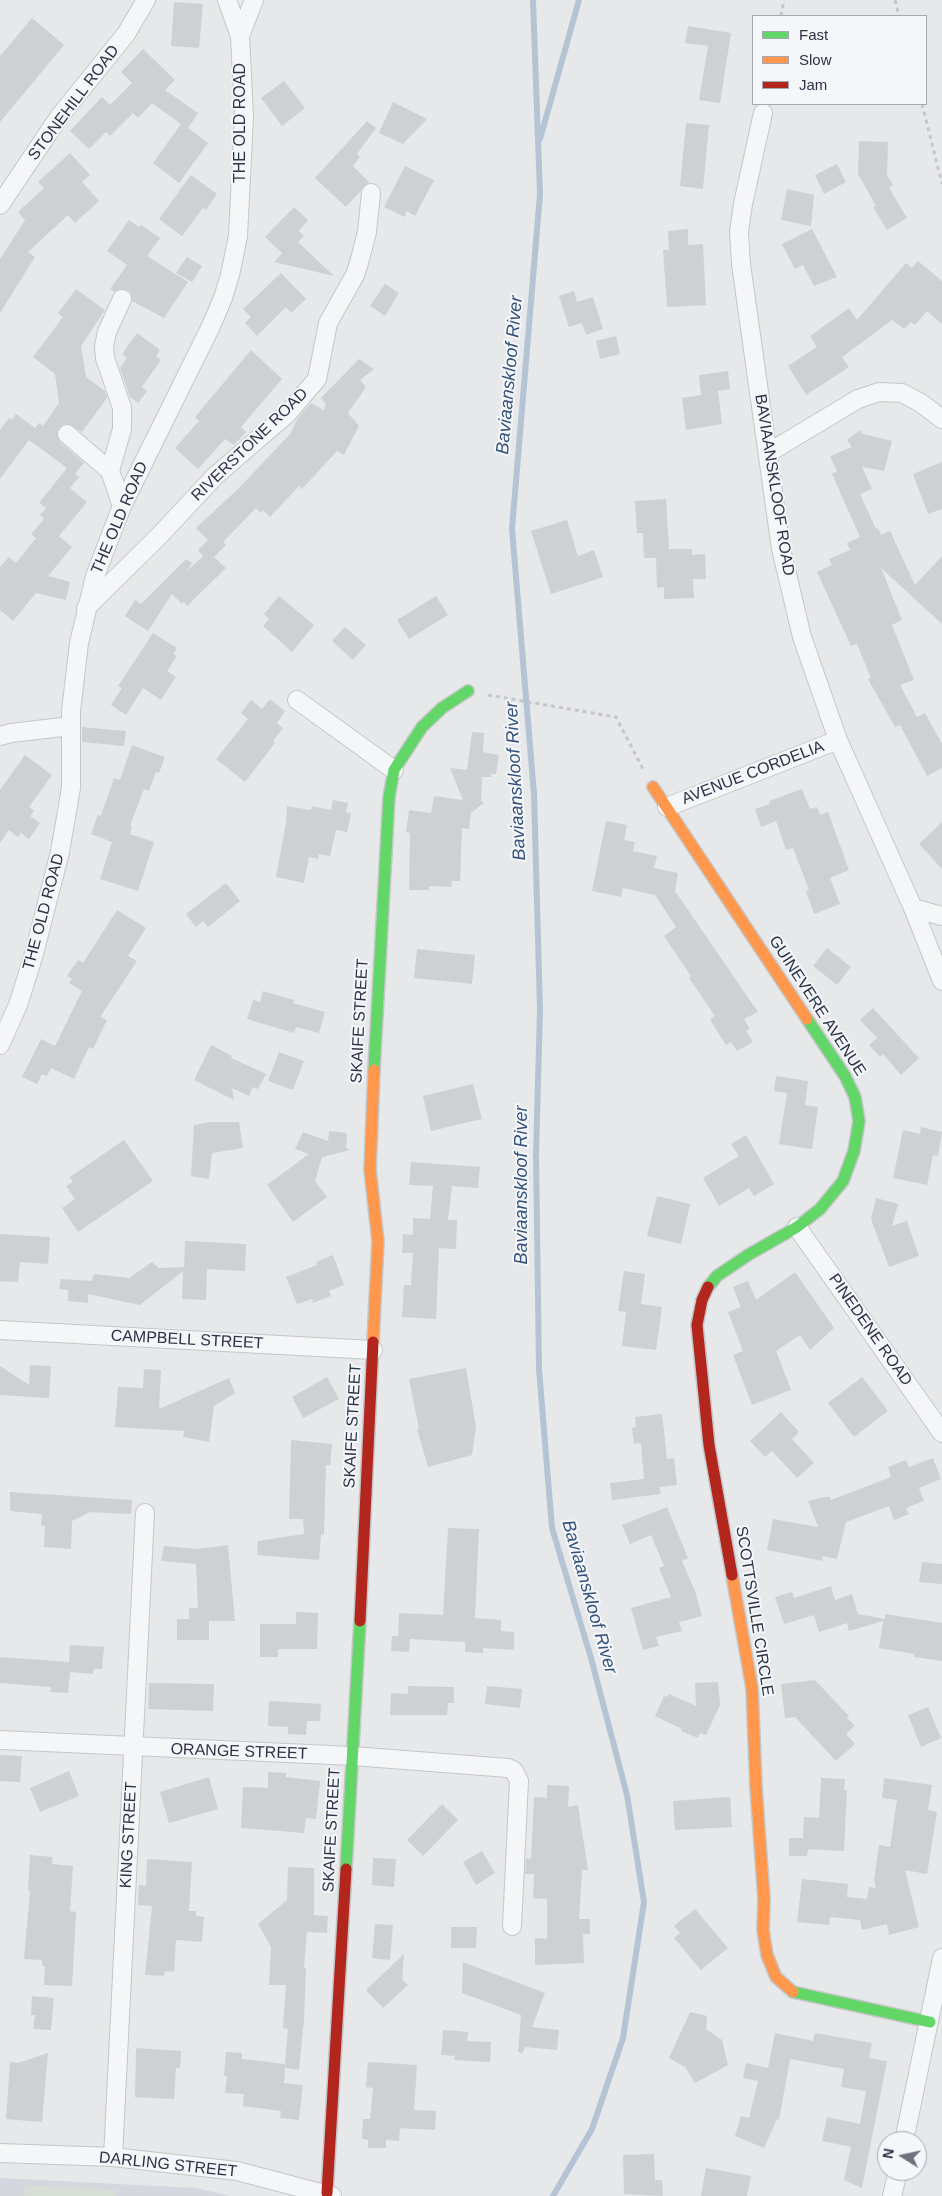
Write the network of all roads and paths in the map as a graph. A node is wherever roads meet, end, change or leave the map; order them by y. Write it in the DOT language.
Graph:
graph roads {
  1 [pos="146,0"];
  2 [pos="227,0"];
  3 [pos="254,0"];
  4 [pos="784,0"];
  5 [pos="895,0"];
  6 [pos="781,15"];
  7 [pos="900,15"];
  8 [pos="240,36"];
  9 [pos="922,105"];
  10 [pos="763,113"];
  11 [pos="942,184"];
  12 [pos="371,193"];
  13 [pos="0,205"];
  14 [pos="122,298"];
  15 [pos="942,419"];
  16 [pos="67,434"];
  17 [pos="768,453"];
  18 [pos="110,471"];
  19 [pos="122,506"];
  20 [pos="86,608"];
  21 [pos="468,691"];
  22 [pos="297,700"];
  23 [pos="70,726"];
  24 [pos="0,736"];
  25 [pos="838,740"];
  26 [pos="394,770"];
  27 [pos="653,788"];
  28 [pos="667,806"];
  29 [pos="913,908"];
  30 [pos="942,916"];
  31 [pos="942,981"];
  32 [pos="0,1045"];
  33 [pos="797,1227"];
  34 [pos="0,1330"];
  35 [pos="373,1350"];
  36 [pos="942,1433"];
  37 [pos="145,1513"];
  38 [pos="0,1740"];
  39 [pos="133,1748"];
  40 [pos="353,1756"];
  41 [pos="512,1926"];
  42 [pos="942,1958"];
  43 [pos="930,2022"];
  44 [pos="906,2131"];
  45 [pos="0,2153"];
  46 [pos="113,2157"];
  47 [pos="896,2181"];
  48 [pos="330,2195"];
  49 [pos="892,2196"];
  1 -- 13 [label="street, STONEHILL ROAD"];
  2 -- 8 [label="street, THE OLD ROAD"];
  3 -- 8 [label="street"];
  4 -- 6 [label="path"];
  5 -- 7 [label="path"];
  8 -- 19 [label="street, THE OLD ROAD"];
  9 -- 11 [label="path"];
  10 -- 17 [label="street, BAVIAANSKLOOF ROAD"];
  12 -- 20 [label="street, RIVERSTONE ROAD"];
  14 -- 18 [label="street"];
  15 -- 17 [label="street"];
  16 -- 18 [label="street"];
  17 -- 25 [label="street, BAVIAANSKLOOF ROAD"];
  18 -- 19 [label="street"];
  19 -- 20 [label="street, THE OLD ROAD"];
  20 -- 23 [label="street, THE OLD ROAD"];
  21 -- 26 [label="street, SKAIFE STREET"];
  21 -- 27 [label="path"];
  22 -- 26 [label="street"];
  23 -- 24 [label="street"];
  23 -- 32 [label="street, THE OLD ROAD"];
  25 -- 28 [label="street, AVENUE CORDELIA"];
  25 -- 29 [label="street, BAVIAANSKLOOF ROAD"];
  26 -- 35 [label="street, SKAIFE STREET"];
  27 -- 28 [label="street, GUINEVERE AVENUE"];
  28 -- 33 [label="street, GUINEVERE AVENUE"];
  29 -- 30 [label="street"];
  29 -- 31 [label="street, BAVIAANSKLOOF ROAD"];
  33 -- 36 [label="street, PINEDENE ROAD"];
  33 -- 43 [label="street, SCOTTSVILLE CIRCLE"];
  34 -- 35 [label="street, CAMPBELL STREET"];
  35 -- 40 [label="street, SKAIFE STREET"];
  37 -- 39 [label="street, KING STREET"];
  38 -- 39 [label="street, ORANGE STREET"];
  39 -- 40 [label="street, ORANGE STREET"];
  39 -- 46 [label="street, KING STREET"];
  40 -- 41 [label="street, ORANGE STREET"];
  40 -- 48 [label="street, SKAIFE STREET"];
  42 -- 43 [label="street"];
  43 -- 44 [label="street"];
  45 -- 46 [label="street, DARLING STREET"];
  46 -- 48 [label="street, DARLING STREET"];
  47 -- 49 [label="street"];
}
